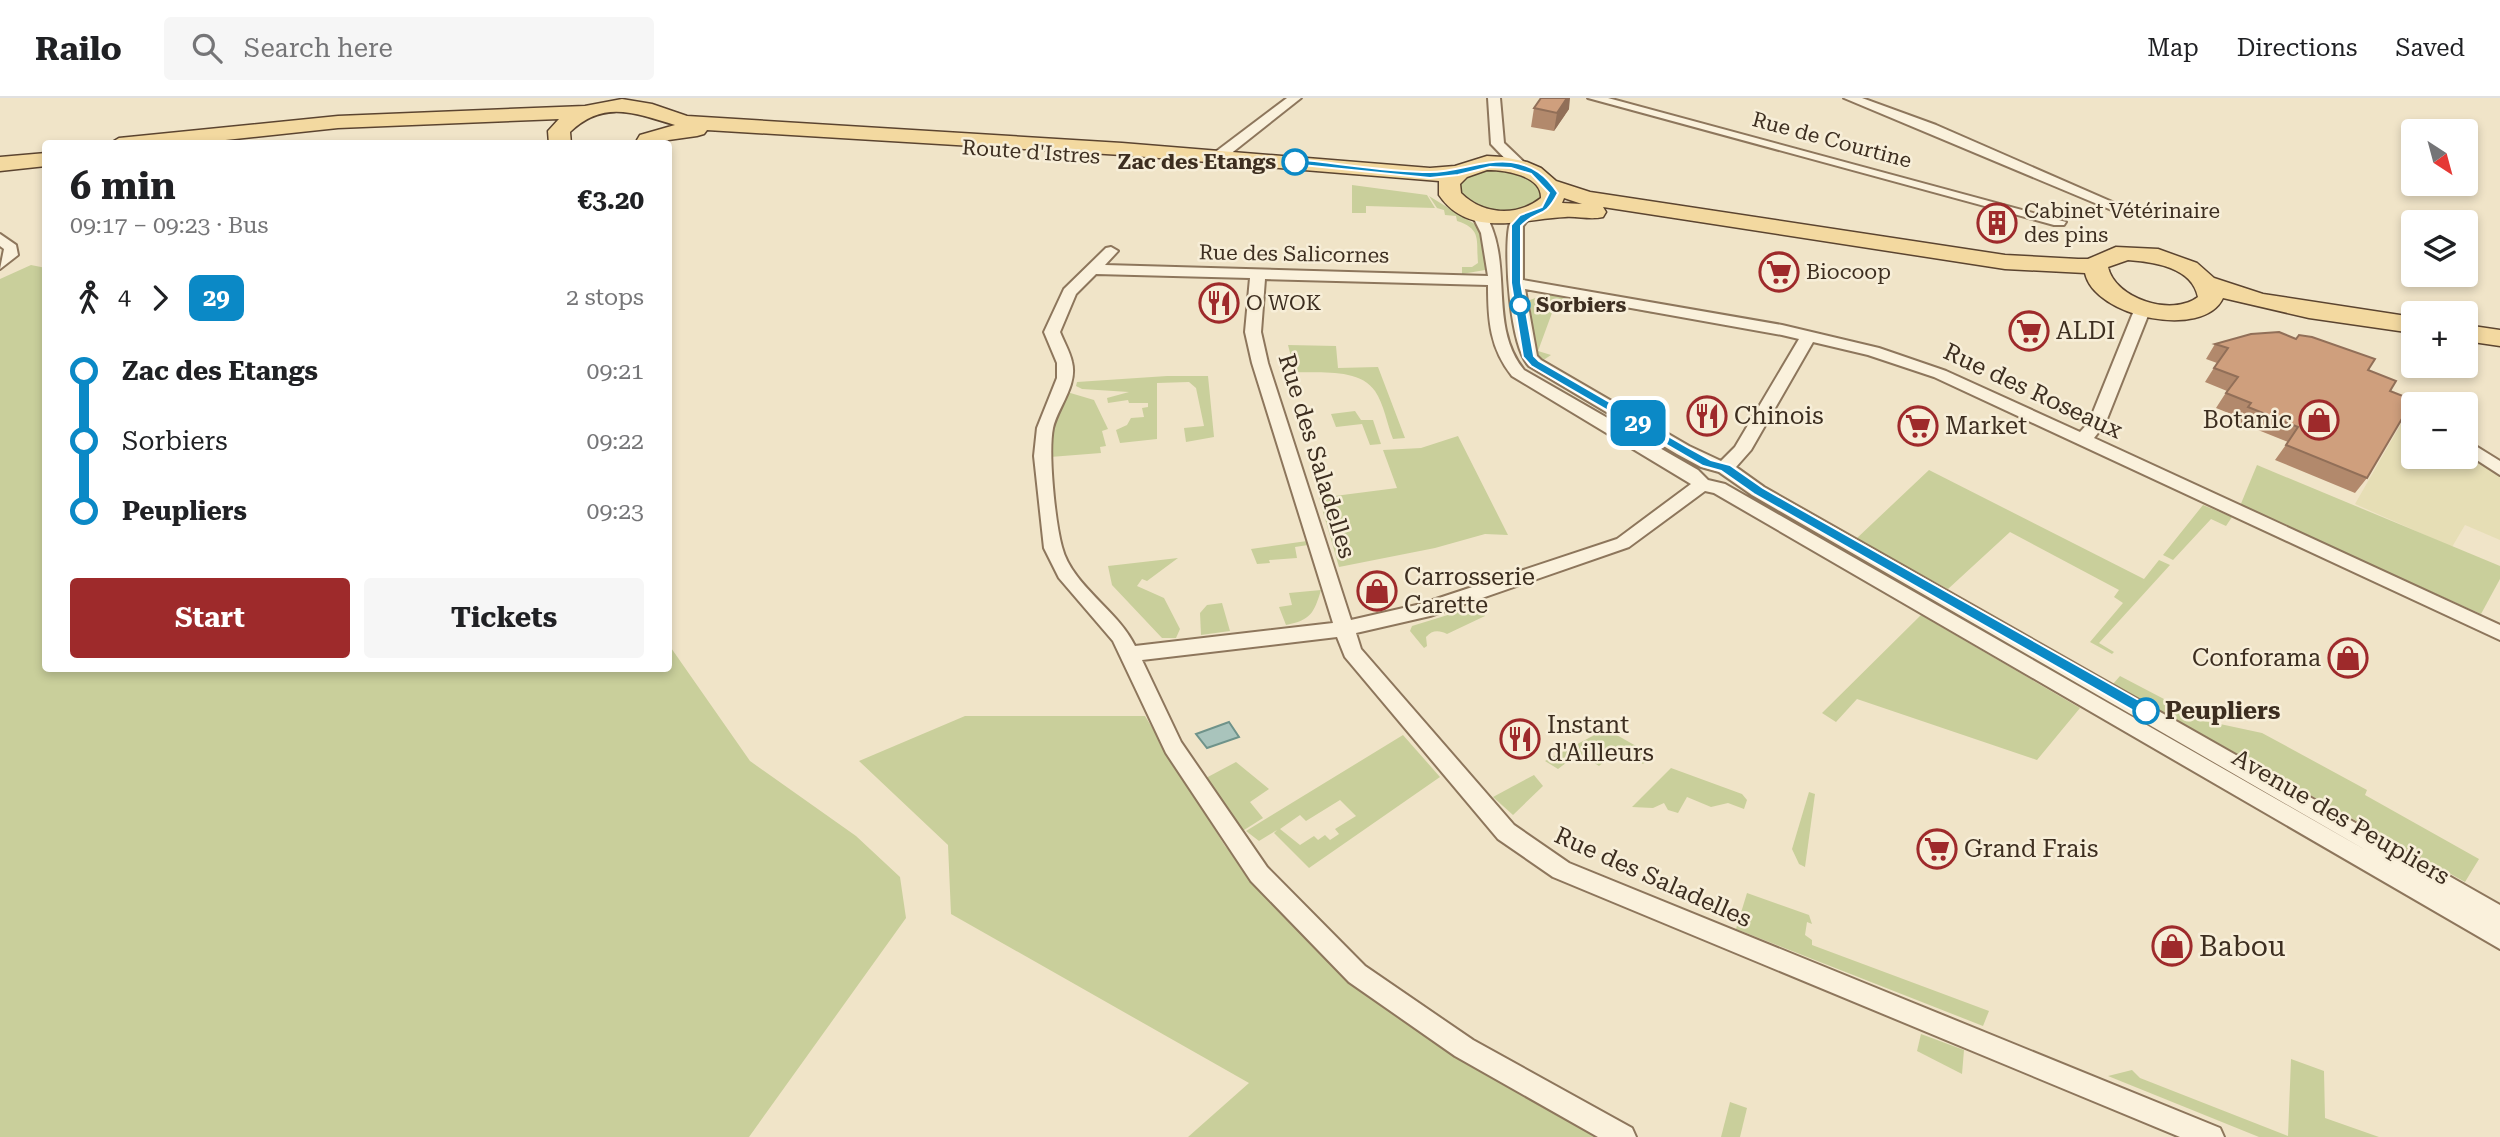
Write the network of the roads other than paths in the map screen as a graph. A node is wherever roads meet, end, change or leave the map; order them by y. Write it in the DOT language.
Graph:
graph roads {
  1 [pos="1295,98"];
  2 [pos="1494,98"];
  3 [pos="1594,98"];
  4 [pos="1850,98"];
  5 [pos="586,112"];
  6 [pos="657,113"];
  7 [pos="159,140"];
  8 [pos="232,140"];
  9 [pos="556,140"];
  10 [pos="558,140"];
  11 [pos="648,140"];
  12 [pos="651,140"];
  13 [pos="1498,144"];
  14 [pos="42,151"];
  15 [pos="0,156"];
  16 [pos="1219,156"];
  17 [pos="42,159"];
  18 [pos="0,164"];
  19 [pos="1522,168"];
  20 [pos="1469,169"];
  21 [pos="1550,186"];
  22 [pos="1454,201"];
  23 [pos="2119,208"];
  24 [pos="1479,215"];
  25 [pos="1529,216"];
  26 [pos="2059,222"];
  27 [pos="0,238"];
  28 [pos="1111,251"];
  29 [pos="0,265"];
  30 [pos="1093,269"];
  31 [pos="1258,274"];
  32 [pos="2101,277"];
  33 [pos="1495,281"];
  34 [pos="1516,283"];
  35 [pos="2207,294"];
  36 [pos="2143,308"];
  37 [pos="2401,323"];
  38 [pos="2401,333"];
  39 [pos="2478,335"];
  40 [pos="1808,336"];
  41 [pos="2500,338"];
  42 [pos="2478,346"];
  43 [pos="2500,349"];
  44 [pos="2082,441"];
  45 [pos="2478,453"];
  46 [pos="2500,469"];
  47 [pos="1714,478"];
  48 [pos="1343,629"];
  49 [pos="2500,633"];
  50 [pos="1131,654"];
  51 [pos="2500,917"];
  52 [pos="2500,939"];
  53 [pos="1623,1137"];
  54 [pos="2211,1137"];
  1 -- 16 [label="street"];
  2 -- 13 [label="street"];
  3 -- 26 [label="street, Rue de Courtine"];
  4 -- 23 [label="street"];
  5 -- 6 [label="main road, Route d'Istres"];
  5 -- 7 [label="main road"];
  5 -- 10 [label="main road"];
  6 -- 11 [label="main road"];
  6 -- 16 [label="main road, Route d'Istres"];
  8 -- 9 [label="main road"];
  12 -- 22 [label="main road, Route d'Istres"];
  13 -- 19 [label="street"];
  13 -- 20 [label="street"];
  14 -- 15 [label="main road"];
  16 -- 20 [label="main road, Route d'Istres"];
  17 -- 18 [label="main road"];
  19 -- 20 [label="main road, Route d'Istres"];
  19 -- 21 [label="main road"];
  20 -- 22 [label="main road"];
  21 -- 25 [label="main road"];
  21 -- 32 [label="main road"];
  22 -- 24 [label="main road, Route d'Istres"];
  24 -- 25 [label="main road"];
  24 -- 33 [label="street, Avenue des Peupliers"];
  25 -- 32 [label="main road"];
  25 -- 34 [label="street, Avenue des Peupliers"];
  27 -- 29 [label="street"];
  28 -- 30 [label="street"];
  30 -- 31 [label="street, Rue des Salicornes"];
  30 -- 50 [label="street"];
  31 -- 33 [label="street, Rue des Salicornes"];
  31 -- 48 [label="street, Rue des Saladelles"];
  32 -- 35 [label="main road"];
  32 -- 36 [label="main road"];
  33 -- 47 [label="street, Avenue des Peupliers"];
  34 -- 40 [label="street, Rue des Roseaux"];
  34 -- 47 [label="street, Avenue des Peupliers"];
  35 -- 36 [label="main road"];
  35 -- 37 [label="main road"];
  35 -- 38 [label="main road"];
  36 -- 44 [label="street"];
  39 -- 41 [label="main road"];
  40 -- 44 [label="street, Rue des Roseaux"];
  40 -- 47 [label="street"];
  42 -- 43 [label="main road"];
  44 -- 49 [label="street, Rue des Roseaux"];
  45 -- 46 [label="street"];
  47 -- 48 [label="street"];
  47 -- 51 [label="street, Avenue des Peupliers"];
  47 -- 52 [label="street, Avenue des Peupliers"];
  48 -- 50 [label="street"];
  48 -- 54 [label="street, Rue des Saladelles"];
  50 -- 53 [label="street"];
}
